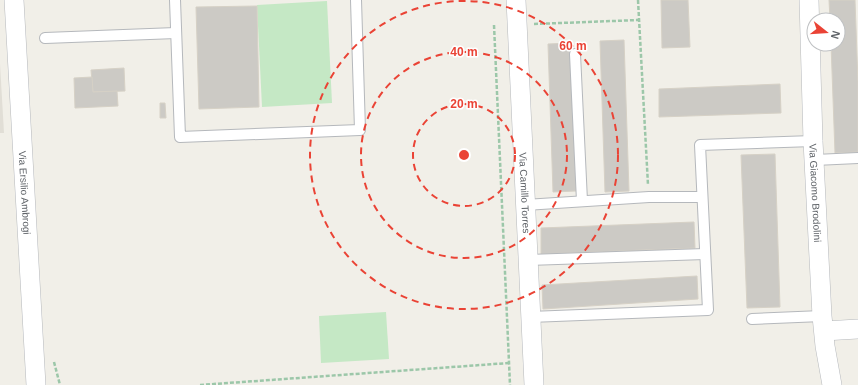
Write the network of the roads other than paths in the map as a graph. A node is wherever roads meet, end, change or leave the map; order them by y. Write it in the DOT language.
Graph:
graph roads {
  1 [pos="14,0"];
  2 [pos="175,0"];
  3 [pos="356,0"];
  4 [pos="516,0"];
  5 [pos="809,0"];
  6 [pos="176,33"];
  7 [pos="45,38"];
  8 [pos="575,54"];
  9 [pos="813,141"];
  10 [pos="858,158"];
  11 [pos="815,160"];
  12 [pos="702,197"];
  13 [pos="582,201"];
  14 [pos="525,204"];
  15 [pos="705,254"];
  16 [pos="528,260"];
  17 [pos="530,317"];
  18 [pos="752,319"];
  19 [pos="823,324"];
  20 [pos="858,330"];
  21 [pos="36,385"];
  22 [pos="534,385"];
  23 [pos="832,385"];
  1 -- 21 [label="street, Via Ersilio Ambrogi"];
  2 -- 6 [label="lane"];
  3 -- 6 [label="lane"];
  4 -- 14 [label="street, Via Camillo Torres"];
  5 -- 9 [label="street, Via Giacomo Brodolini"];
  6 -- 7 [label="lane"];
  8 -- 13 [label="lane"];
  9 -- 11 [label="street, Via Giacomo Brodolini"];
  9 -- 12 [label="lane"];
  10 -- 11 [label="lane"];
  11 -- 19 [label="street, Via Giacomo Brodolini"];
  12 -- 13 [label="lane"];
  12 -- 15 [label="lane"];
  13 -- 14 [label="lane"];
  14 -- 16 [label="street, Via Camillo Torres"];
  15 -- 16 [label="lane"];
  15 -- 17 [label="lane"];
  16 -- 17 [label="street, Via Camillo Torres"];
  17 -- 22 [label="street, Via Camillo Torres"];
  18 -- 19 [label="lane"];
  19 -- 20 [label="street"];
  19 -- 23 [label="street, Via Giacomo Brodolini"];
}
